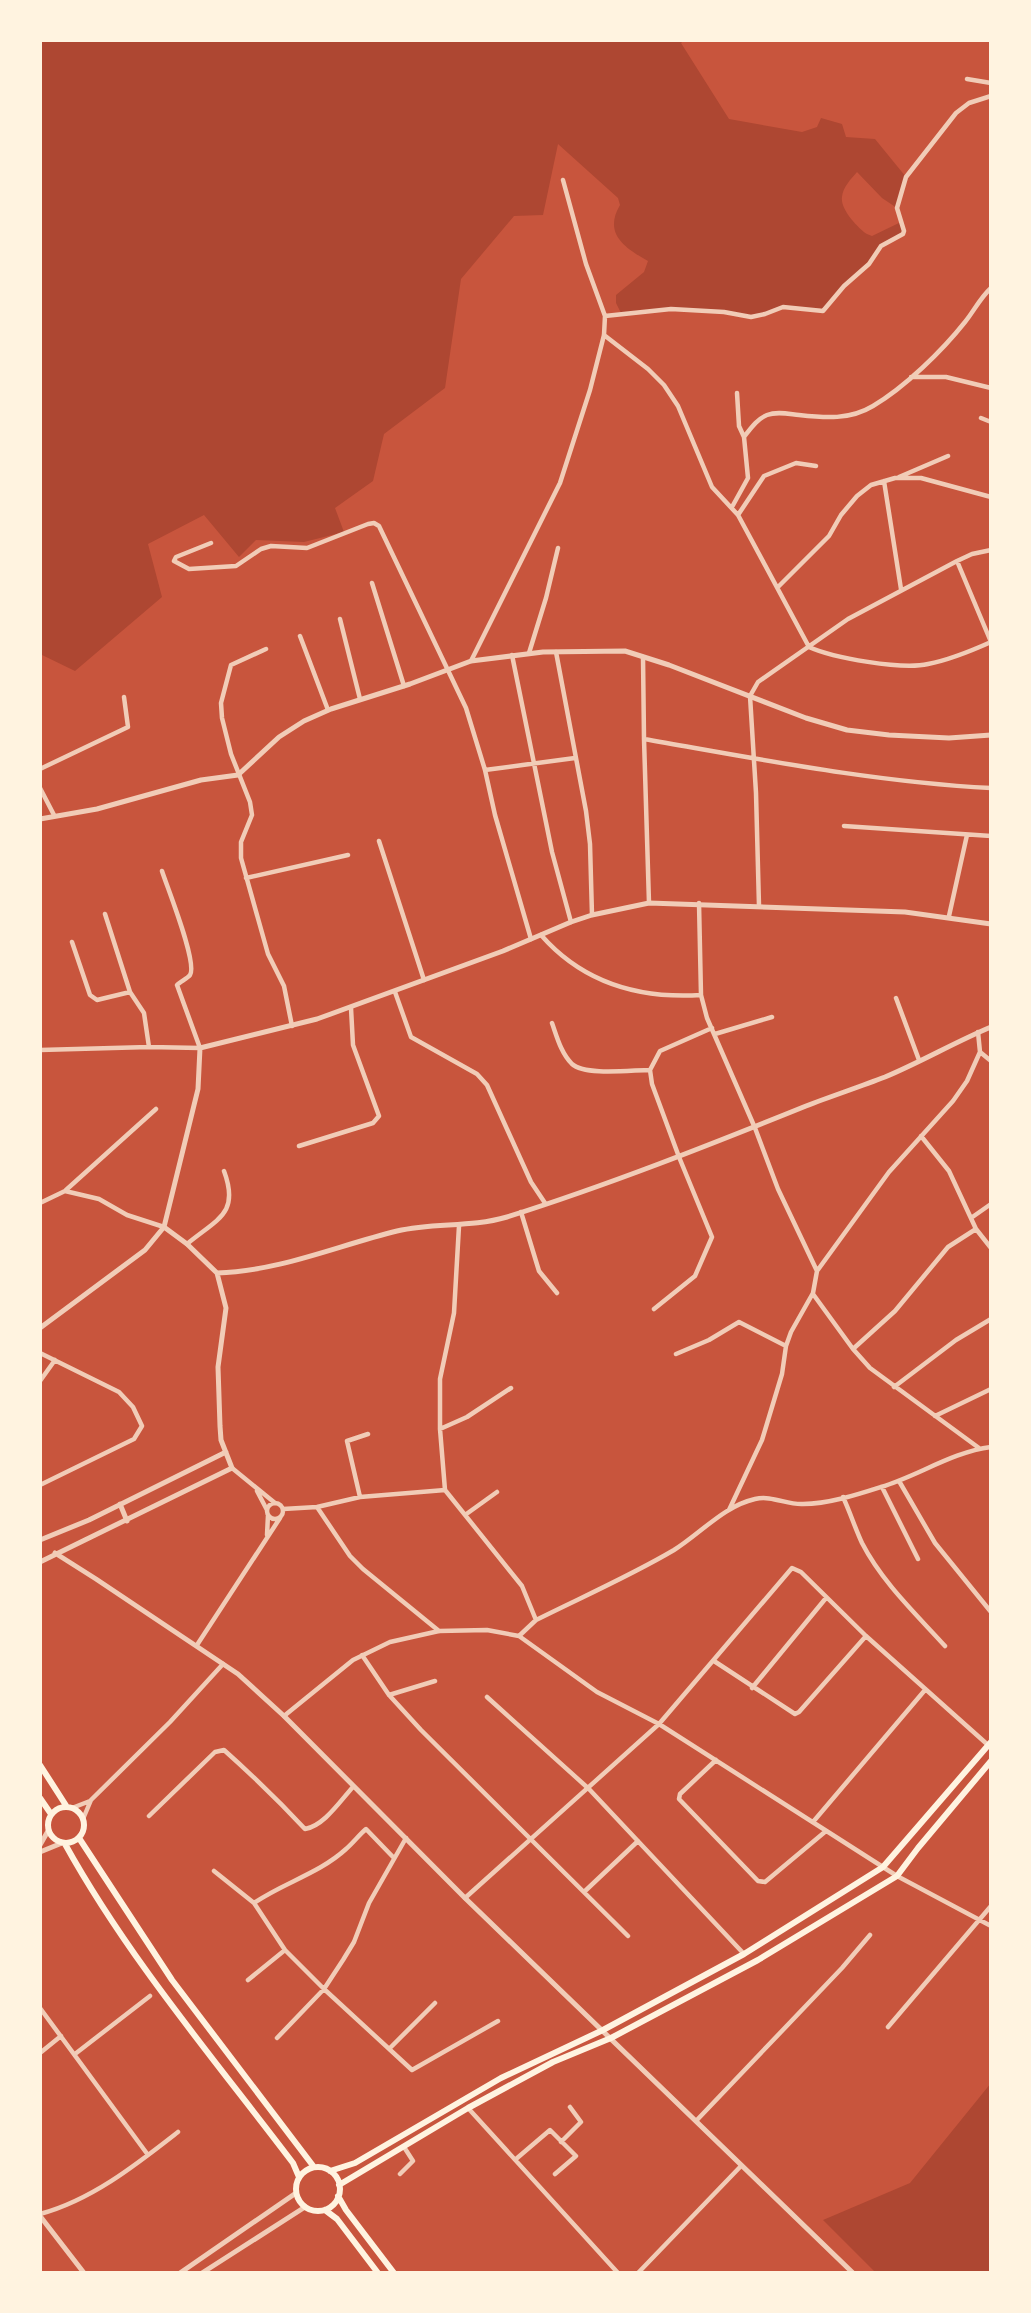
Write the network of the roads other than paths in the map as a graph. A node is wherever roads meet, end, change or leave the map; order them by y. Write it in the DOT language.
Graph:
graph roads {
  1 [pos="967,79"];
  2 [pos="991,83"];
  3 [pos="991,96"];
  4 [pos="564,180"];
  5 [pos="991,288"];
  6 [pos="606,316"];
  7 [pos="604,335"];
  8 [pos="910,377"];
  9 [pos="991,388"];
  10 [pos="737,393"];
  11 [pos="981,418"];
  12 [pos="991,422"];
  13 [pos="744,437"];
  14 [pos="948,456"];
  15 [pos="816,466"];
  16 [pos="895,478"];
  17 [pos="884,481"];
  18 [pos="991,497"];
  19 [pos="732,507"];
  20 [pos="738,515"];
  21 [pos="211,544"];
  22 [pos="558,548"];
  23 [pos="991,551"];
  24 [pos="957,561"];
  25 [pos="372,583"];
  26 [pos="778,587"];
  27 [pos="901,589"];
  28 [pos="340,619"];
  29 [pos="300,636"];
  30 [pos="991,642"];
  31 [pos="809,647"];
  32 [pos="266,649"];
  33 [pos="556,652"];
  34 [pos="529,653"];
  35 [pos="512,655"];
  36 [pos="643,657"];
  37 [pos="471,661"];
  38 [pos="446,670"];
  39 [pos="404,686"];
  40 [pos="750,695"];
  41 [pos="124,697"];
  42 [pos="360,699"];
  43 [pos="328,710"];
  44 [pos="991,735"];
  45 [pos="643,739"];
  46 [pos="575,758"];
  47 [pos="754,760"];
  48 [pos="533,762"];
  49 [pos="40,769"];
  50 [pos="485,770"];
  51 [pos="238,775"];
  52 [pos="40,788"];
  53 [pos="991,788"];
  54 [pos="54,815"];
  55 [pos="40,819"];
  56 [pos="844,826"];
  57 [pos="967,835"];
  58 [pos="991,836"];
  59 [pos="379,841"];
  60 [pos="348,855"];
  61 [pos="162,871"];
  62 [pos="246,878"];
  63 [pos="649,903"];
  64 [pos="699,903"];
  65 [pos="759,906"];
  66 [pos="105,914"];
  67 [pos="592,915"];
  68 [pos="949,916"];
  69 [pos="571,922"];
  70 [pos="991,924"];
  71 [pos="541,935"];
  72 [pos="531,939"];
  73 [pos="72,942"];
  74 [pos="424,979"];
  75 [pos="130,992"];
  76 [pos="395,992"];
  77 [pos="701,995"];
  78 [pos="896,998"];
  79 [pos="351,1008"];
  80 [pos="772,1017"];
  81 [pos="552,1023"];
  82 [pos="292,1027"];
  83 [pos="991,1027"];
  84 [pos="712,1028"];
  85 [pos="978,1032"];
  86 [pos="715,1034"];
  87 [pos="149,1047"];
  88 [pos="200,1048"];
  89 [pos="40,1050"];
  90 [pos="980,1052"];
  91 [pos="919,1060"];
  92 [pos="991,1061"];
  93 [pos="650,1070"];
  94 [pos="156,1109"];
  95 [pos="755,1128"];
  96 [pos="921,1136"];
  97 [pos="299,1146"];
  98 [pos="679,1157"];
  99 [pos="224,1171"];
  100 [pos="65,1191"];
  101 [pos="40,1203"];
  102 [pos="545,1203"];
  103 [pos="991,1204"];
  104 [pos="521,1212"];
  105 [pos="971,1218"];
  106 [pos="459,1226"];
  107 [pos="164,1227"];
  108 [pos="975,1229"];
  109 [pos="187,1244"];
  110 [pos="991,1248"];
  111 [pos="817,1270"];
  112 [pos="217,1273"];
  113 [pos="557,1293"];
  114 [pos="813,1293"];
  115 [pos="654,1309"];
  116 [pos="991,1320"];
  117 [pos="40,1328"];
  118 [pos="786,1346"];
  119 [pos="853,1349"];
  120 [pos="40,1353"];
  121 [pos="676,1354"];
  122 [pos="55,1360"];
  123 [pos="40,1381"];
  124 [pos="894,1387"];
  125 [pos="511,1388"];
  126 [pos="991,1389"];
  127 [pos="935,1416"];
  128 [pos="440,1430"];
  129 [pos="368,1434"];
  130 [pos="991,1447"];
  131 [pos="980,1448"];
  132 [pos="226,1452"];
  133 [pos="232,1468"];
  134 [pos="899,1481"];
  135 [pos="40,1485"];
  136 [pos="882,1487"];
  137 [pos="257,1490"];
  138 [pos="445,1490"];
  139 [pos="497,1492"];
  140 [pos="360,1497"];
  141 [pos="844,1497"];
  142 [pos="275,1503"];
  143 [pos="120,1504"];
  144 [pos="317,1507"];
  145 [pos="283,1508"];
  146 [pos="729,1510"];
  147 [pos="268,1512"];
  148 [pos="465,1515"];
  149 [pos="280,1518"];
  150 [pos="127,1521"];
  151 [pos="267,1536"];
  152 [pos="40,1540"];
  153 [pos="55,1553"];
  154 [pos="918,1559"];
  155 [pos="40,1562"];
  156 [pos="826,1598"];
  157 [pos="991,1612"];
  158 [pos="536,1620"];
  159 [pos="439,1631"];
  160 [pos="519,1636"];
  161 [pos="866,1636"];
  162 [pos="197,1645"];
  163 [pos="945,1646"];
  164 [pos="362,1655"];
  165 [pos="714,1661"];
  166 [pos="223,1663"];
  167 [pos="436,1681"];
  168 [pos="752,1688"];
  169 [pos="925,1690"];
  170 [pos="389,1695"];
  171 [pos="487,1698"];
  172 [pos="284,1716"];
  173 [pos="659,1724"];
  174 [pos="989,1743"];
  175 [pos="716,1760"];
  176 [pos="991,1761"];
  177 [pos="40,1765"];
  178 [pos="353,1787"];
  179 [pos="589,1789"];
  180 [pos="40,1798"];
  181 [pos="91,1800"];
  182 [pos="69,1808"];
  183 [pos="51,1814"];
  184 [pos="149,1816"];
  185 [pos="83,1819"];
  186 [pos="813,1822"];
  187 [pos="826,1830"];
  188 [pos="48,1831"];
  189 [pos="79,1838"];
  190 [pos="406,1838"];
  191 [pos="529,1839"];
  192 [pos="638,1841"];
  193 [pos="63,1844"];
  194 [pos="40,1845"];
  195 [pos="40,1852"];
  196 [pos="393,1857"];
  197 [pos="883,1867"];
  198 [pos="214,1871"];
  199 [pos="897,1876"];
  200 [pos="584,1892"];
  201 [pos="465,1898"];
  202 [pos="254,1903"];
  203 [pos="991,1906"];
  204 [pos="979,1920"];
  205 [pos="991,1926"];
  206 [pos="870,1934"];
  207 [pos="628,1936"];
  208 [pos="285,1950"];
  209 [pos="744,1954"];
  210 [pos="248,1980"];
  211 [pos="324,1989"];
  212 [pos="150,1996"];
  213 [pos="435,2003"];
  214 [pos="40,2008"];
  215 [pos="498,2021"];
  216 [pos="888,2027"];
  217 [pos="603,2030"];
  218 [pos="61,2036"];
  219 [pos="277,2038"];
  220 [pos="611,2038"];
  221 [pos="389,2049"];
  222 [pos="40,2053"];
  223 [pos="75,2054"];
  224 [pos="570,2107"];
  225 [pos="468,2108"];
  226 [pos="696,2121"];
  227 [pos="178,2132"];
  228 [pos="562,2142"];
  229 [pos="403,2146"];
  230 [pos="148,2155"];
  231 [pos="516,2159"];
  232 [pos="741,2166"];
  233 [pos="314,2167"];
  234 [pos="330,2171"];
  235 [pos="400,2174"];
  236 [pos="555,2174"];
  237 [pos="299,2177"];
  238 [pos="339,2185"];
  239 [pos="296,2193"];
  240 [pos="338,2196"];
  241 [pos="305,2207"];
  242 [pos="325,2210"];
  243 [pos="40,2215"];
  244 [pos="81,2272"];
  245 [pos="180,2273"];
  246 [pos="202,2273"];
  247 [pos="378,2273"];
  248 [pos="394,2273"];
  249 [pos="618,2273"];
  250 [pos="638,2273"];
  251 [pos="853,2273"];
  1 -- 2 [label="street"];
  3 -- 6 [label="street"];
  4 -- 6 [label="street"];
  5 -- 8 [label="street"];
  6 -- 7 [label="street"];
  7 -- 19 [label="street"];
  7 -- 37 [label="street"];
  8 -- 9 [label="street"];
  8 -- 13 [label="street"];
  10 -- 13 [label="street"];
  11 -- 12 [label="street"];
  13 -- 19 [label="street"];
  14 -- 16 [label="street"];
  15 -- 20 [label="street"];
  16 -- 17 [label="street"];
  16 -- 18 [label="street"];
  17 -- 26 [label="street"];
  17 -- 27 [label="street"];
  19 -- 20 [label="street"];
  20 -- 26 [label="street"];
  21 -- 38 [label="street"];
  22 -- 34 [label="street"];
  23 -- 24 [label="street"];
  24 -- 27 [label="street"];
  24 -- 30 [label="street"];
  25 -- 39 [label="street"];
  26 -- 31 [label="street"];
  27 -- 31 [label="street"];
  28 -- 42 [label="street"];
  29 -- 43 [label="street"];
  30 -- 31 [label="street"];
  31 -- 40 [label="street"];
  32 -- 51 [label="street"];
  33 -- 34 [label="street"];
  33 -- 36 [label="street"];
  33 -- 46 [label="street"];
  34 -- 35 [label="street"];
  35 -- 37 [label="street"];
  35 -- 48 [label="street"];
  36 -- 40 [label="street"];
  36 -- 45 [label="street"];
  37 -- 38 [label="street"];
  38 -- 39 [label="street"];
  38 -- 50 [label="street"];
  39 -- 42 [label="street"];
  40 -- 44 [label="street"];
  40 -- 47 [label="street"];
  41 -- 49 [label="street"];
  42 -- 43 [label="street"];
  43 -- 51 [label="street"];
  45 -- 47 [label="street"];
  45 -- 63 [label="street"];
  46 -- 48 [label="street"];
  46 -- 67 [label="street"];
  47 -- 53 [label="street"];
  47 -- 65 [label="street"];
  48 -- 50 [label="street"];
  48 -- 69 [label="street"];
  50 -- 72 [label="street"];
  51 -- 54 [label="street"];
  51 -- 62 [label="street"];
  52 -- 54 [label="street"];
  54 -- 55 [label="street"];
  56 -- 57 [label="street"];
  57 -- 58 [label="street"];
  57 -- 68 [label="street"];
  59 -- 74 [label="street"];
  60 -- 62 [label="street"];
  61 -- 88 [label="street"];
  62 -- 82 [label="street"];
  63 -- 64 [label="street"];
  63 -- 67 [label="street"];
  64 -- 65 [label="street"];
  64 -- 77 [label="street"];
  65 -- 68 [label="street"];
  66 -- 75 [label="street"];
  67 -- 69 [label="street"];
  68 -- 70 [label="street"];
  69 -- 71 [label="street"];
  71 -- 72 [label="street"];
  71 -- 77 [label="street"];
  72 -- 74 [label="street"];
  73 -- 75 [label="street"];
  74 -- 76 [label="street"];
  75 -- 87 [label="street"];
  76 -- 79 [label="street"];
  76 -- 102 [label="street"];
  77 -- 84 [label="street"];
  78 -- 91 [label="street"];
  79 -- 82 [label="street"];
  79 -- 97 [label="street"];
  80 -- 86 [label="street"];
  81 -- 93 [label="street"];
  82 -- 88 [label="street"];
  83 -- 85 [label="street"];
  84 -- 86 [label="street"];
  84 -- 93 [label="street"];
  85 -- 90 [label="street"];
  85 -- 91 [label="street"];
  86 -- 95 [label="street"];
  87 -- 88 [label="street"];
  87 -- 89 [label="street"];
  88 -- 107 [label="street"];
  90 -- 92 [label="street"];
  90 -- 96 [label="street"];
  91 -- 95 [label="street"];
  93 -- 98 [label="street"];
  94 -- 100 [label="street"];
  95 -- 98 [label="street"];
  95 -- 111 [label="street"];
  96 -- 105 [label="street"];
  96 -- 111 [label="street"];
  98 -- 102 [label="street"];
  98 -- 115 [label="street"];
  99 -- 109 [label="street"];
  100 -- 101 [label="street"];
  100 -- 107 [label="street"];
  102 -- 104 [label="street"];
  103 -- 105 [label="street"];
  104 -- 106 [label="street"];
  104 -- 113 [label="street"];
  105 -- 108 [label="street"];
  106 -- 112 [label="street"];
  106 -- 128 [label="street"];
  107 -- 109 [label="street"];
  107 -- 117 [label="street"];
  108 -- 110 [label="street"];
  108 -- 119 [label="street"];
  109 -- 112 [label="street"];
  111 -- 114 [label="street"];
  112 -- 132 [label="street"];
  114 -- 118 [label="street"];
  114 -- 119 [label="street"];
  116 -- 124 [label="street"];
  118 -- 121 [label="street"];
  118 -- 146 [label="street"];
  119 -- 124 [label="street"];
  120 -- 122 [label="street"];
  122 -- 123 [label="street"];
  122 -- 135 [label="street"];
  124 -- 127 [label="street"];
  125 -- 128 [label="street"];
  126 -- 127 [label="street"];
  127 -- 131 [label="street"];
  128 -- 138 [label="street"];
  129 -- 140 [label="street"];
  130 -- 131 [label="street"];
  131 -- 134 [label="street"];
  132 -- 133 [label="street"];
  132 -- 143 [label="street"];
  133 -- 137 [label="street"];
  133 -- 150 [label="street"];
  134 -- 136 [label="street"];
  134 -- 157 [label="street"];
  136 -- 141 [label="street"];
  136 -- 154 [label="street"];
  137 -- 142 [label="street"];
  137 -- 147 [label="street"];
  138 -- 140 [label="street"];
  138 -- 148 [label="street"];
  139 -- 148 [label="street"];
  140 -- 144 [label="street"];
  141 -- 146 [label="street"];
  141 -- 163 [label="street"];
  142 -- 145 [label="street"];
  142 -- 147 [label="street"];
  143 -- 150 [label="street"];
  143 -- 152 [label="street"];
  144 -- 145 [label="street"];
  144 -- 159 [label="street"];
  145 -- 149 [label="street"];
  146 -- 158 [label="street"];
  147 -- 149 [label="street"];
  147 -- 151 [label="street"];
  148 -- 158 [label="street"];
  149 -- 151 [label="street"];
  150 -- 153 [label="street"];
  151 -- 162 [label="street"];
  153 -- 155 [label="street"];
  153 -- 162 [label="street"];
  156 -- 161 [label="street"];
  156 -- 165 [label="street"];
  156 -- 168 [label="street"];
  158 -- 160 [label="street"];
  159 -- 160 [label="street"];
  159 -- 164 [label="street"];
  160 -- 173 [label="street"];
  161 -- 168 [label="street"];
  161 -- 169 [label="street"];
  162 -- 166 [label="street"];
  164 -- 170 [label="street"];
  164 -- 172 [label="street"];
  165 -- 168 [label="street"];
  165 -- 173 [label="street"];
  166 -- 172 [label="street"];
  166 -- 181 [label="street"];
  167 -- 170 [label="street"];
  169 -- 174 [label="street"];
  169 -- 186 [label="street"];
  170 -- 191 [label="street"];
  171 -- 179 [label="street"];
  172 -- 178 [label="street"];
  173 -- 175 [label="street"];
  173 -- 179 [label="street"];
  174 -- 197 [label="main road"];
  175 -- 186 [label="street"];
  175 -- 187 [label="street"];
  176 -- 199 [label="main road"];
  177 -- 182 [label="main road"];
  178 -- 184 [label="street"];
  178 -- 190 [label="street"];
  179 -- 191 [label="street"];
  179 -- 192 [label="street"];
  180 -- 183 [label="main road"];
  181 -- 182 [label="street"];
  181 -- 185 [label="street"];
  182 -- 183 [label="main road"];
  182 -- 185 [label="main road"];
  183 -- 188 [label="main road"];
  185 -- 189 [label="main road"];
  186 -- 187 [label="street"];
  187 -- 197 [label="street"];
  188 -- 193 [label="main road"];
  188 -- 194 [label="street"];
  189 -- 193 [label="main road"];
  189 -- 233 [label="main road"];
  190 -- 196 [label="street"];
  190 -- 201 [label="street"];
  191 -- 200 [label="street"];
  191 -- 201 [label="street"];
  192 -- 200 [label="street"];
  192 -- 209 [label="street"];
  193 -- 195 [label="street"];
  193 -- 237 [label="main road"];
  196 -- 202 [label="street"];
  196 -- 211 [label="street"];
  197 -- 199 [label="street"];
  197 -- 209 [label="main road"];
  198 -- 202 [label="street"];
  199 -- 204 [label="street"];
  199 -- 220 [label="main road"];
  200 -- 207 [label="street"];
  201 -- 217 [label="street"];
  202 -- 208 [label="street"];
  203 -- 204 [label="street"];
  204 -- 205 [label="street"];
  204 -- 216 [label="street"];
  206 -- 226 [label="street"];
  208 -- 210 [label="street"];
  208 -- 211 [label="street"];
  209 -- 217 [label="main road"];
  211 -- 219 [label="street"];
  211 -- 221 [label="street"];
  212 -- 223 [label="street"];
  213 -- 221 [label="street"];
  214 -- 218 [label="street"];
  215 -- 221 [label="street"];
  217 -- 220 [label="street"];
  217 -- 234 [label="main road"];
  218 -- 222 [label="street"];
  218 -- 223 [label="street"];
  220 -- 225 [label="main road"];
  220 -- 226 [label="street"];
  223 -- 230 [label="street"];
  224 -- 228 [label="street"];
  225 -- 229 [label="main road"];
  225 -- 231 [label="street"];
  226 -- 232 [label="street"];
  227 -- 230 [label="street"];
  228 -- 231 [label="street"];
  228 -- 236 [label="street"];
  229 -- 235 [label="street"];
  229 -- 238 [label="main road"];
  230 -- 243 [label="street"];
  231 -- 249 [label="street"];
  232 -- 250 [label="street"];
  232 -- 251 [label="street"];
  233 -- 234 [label="main road"];
  233 -- 237 [label="main road"];
  234 -- 238 [label="main road"];
  237 -- 239 [label="main road"];
  238 -- 240 [label="main road"];
  239 -- 241 [label="main road"];
  239 -- 245 [label="street"];
  240 -- 242 [label="main road"];
  240 -- 248 [label="main road"];
  241 -- 242 [label="main road"];
  241 -- 246 [label="street"];
  242 -- 247 [label="main road"];
  243 -- 244 [label="street"];
}
